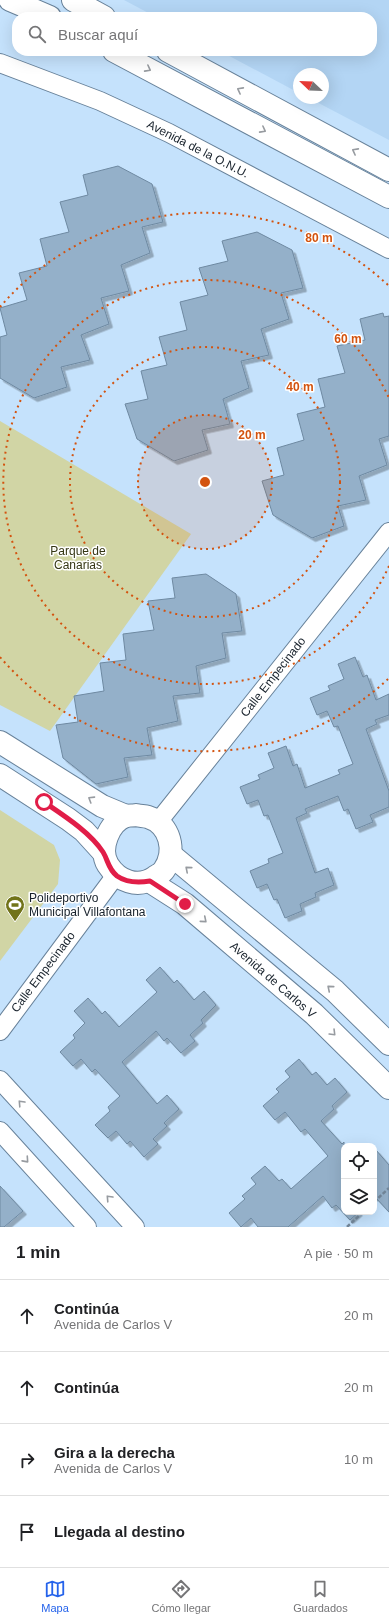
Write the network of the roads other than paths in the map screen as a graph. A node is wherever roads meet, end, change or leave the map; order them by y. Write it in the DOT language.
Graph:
graph roads {
  1 [pos="10,0"];
  2 [pos="73,0"];
  3 [pos="38,12"];
  4 [pos="95,12"];
  5 [pos="123,56"];
  6 [pos="177,56"];
  7 [pos="0,63"];
  8 [pos="389,170"];
  9 [pos="389,196"];
  10 [pos="389,250"];
  11 [pos="389,532"];
  12 [pos="0,742"];
  13 [pos="0,775"];
  14 [pos="126,816"];
  15 [pos="158,822"];
  16 [pos="104,853"];
  17 [pos="171,855"];
  18 [pos="116,876"];
  19 [pos="150,881"];
  20 [pos="0,1031"];
  21 [pos="389,1044"];
  22 [pos="0,1080"];
  23 [pos="389,1088"];
  24 [pos="0,1131"];
  25 [pos="87,1227"];
  26 [pos="135,1227"];
  1 -- 3 [label="street"];
  2 -- 4 [label="street"];
  5 -- 9 [label="street, one-way"];
  8 -- 6 [label="street, one-way"];
  7 -- 10 [label="street, Avenida de la O.N.U."];
  11 -- 15 [label="street, Calle Empecinado"];
  14 -- 12 [label="street, one-way"];
  13 -- 16 [label="street"];
  14 -- 15 [label="street"];
  14 -- 16 [label="street"];
  15 -- 17 [label="street"];
  16 -- 18 [label="street"];
  17 -- 19 [label="street"];
  21 -- 17 [label="street, one-way"];
  18 -- 19 [label="street"];
  18 -- 20 [label="street, Calle Empecinado"];
  19 -- 23 [label="street, Avenida de Carlos V, one-way"];
  26 -- 22 [label="street, one-way"];
  24 -- 25 [label="street, one-way"];
}
